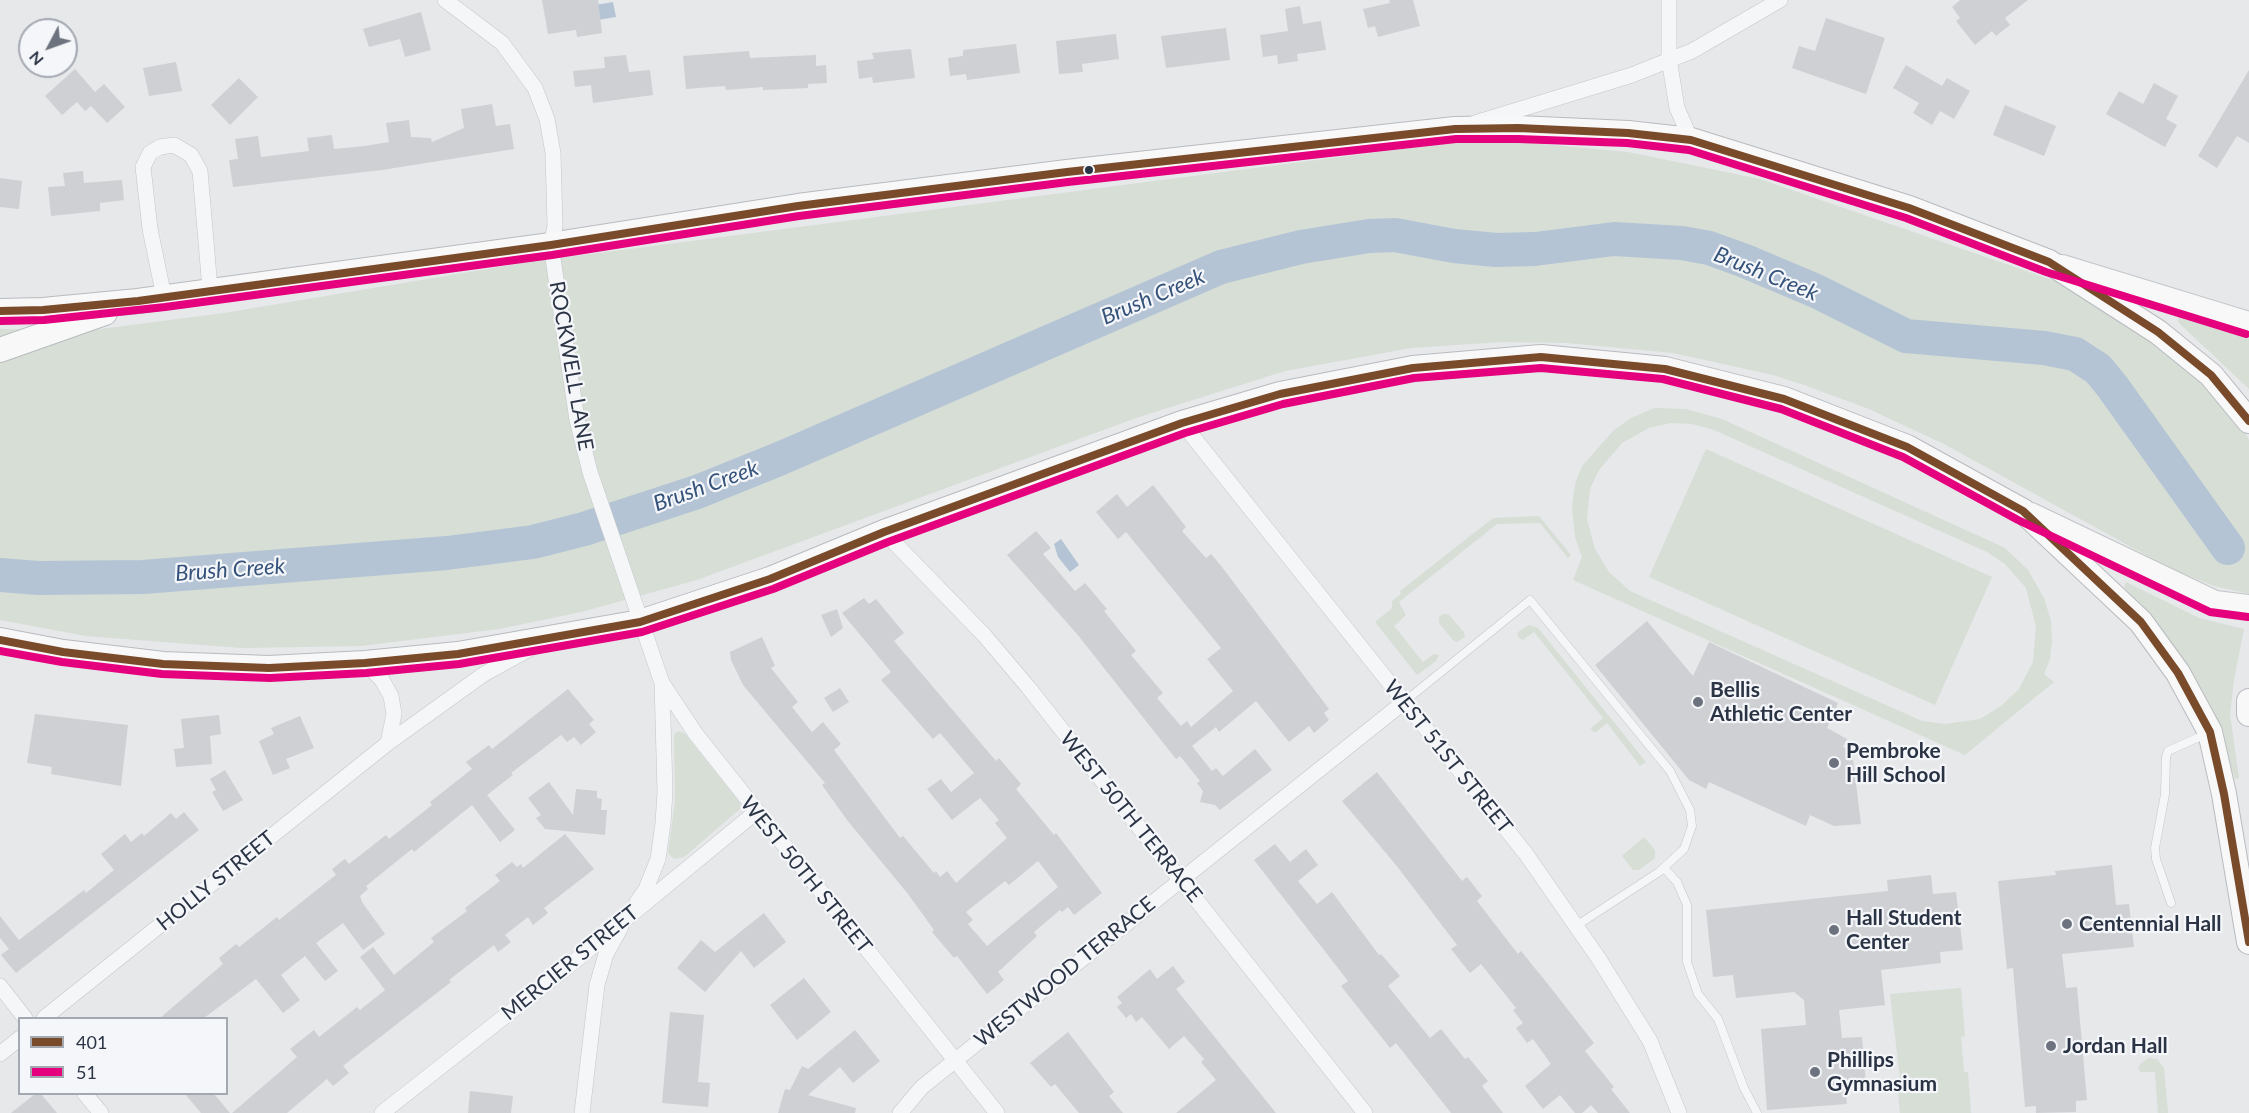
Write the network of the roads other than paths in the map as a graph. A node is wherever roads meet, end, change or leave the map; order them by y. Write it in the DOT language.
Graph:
graph roads {
  1 [pos="445,0"];
  2 [pos="1669,0"];
  3 [pos="1780,0"];
  4 [pos="1669,59"];
  5 [pos="1455,129"];
  6 [pos="1691,140"];
  7 [pos="551,245"];
  8 [pos="2049,262"];
  9 [pos="210,290"];
  10 [pos="164,297"];
  11 [pos="138,301"];
  12 [pos="0,311"];
  13 [pos="2249,324"];
  14 [pos="0,350"];
  15 [pos="2211,375"];
  16 [pos="2249,400"];
  17 [pos="2249,421"];
  18 [pos="1182,423"];
  19 [pos="2023,511"];
  20 [pos="884,532"];
  21 [pos="2249,607"];
  22 [pos="640,622"];
  23 [pos="543,638"];
  24 [pos="0,640"];
  25 [pos="364,663"];
  26 [pos="662,682"];
  27 [pos="2249,701"];
  28 [pos="1404,702"];
  29 [pos="2249,714"];
  30 [pos="2210,732"];
  31 [pos="388,743"];
  32 [pos="756,812"];
  33 [pos="1664,868"];
  34 [pos="1181,879"];
  35 [pos="2170,903"];
  36 [pos="628,916"];
  37 [pos="1576,926"];
  38 [pos="2249,942"];
  39 [pos="0,987"];
  40 [pos="24,1017"];
  41 [pos="45,1017"];
  42 [pos="18,1040"];
  43 [pos="0,1054"];
  44 [pos="955,1061"];
  45 [pos="86,1095"];
  46 [pos="100,1113"];
  47 [pos="382,1113"];
  48 [pos="582,1113"];
  49 [pos="900,1113"];
  50 [pos="997,1113"];
  51 [pos="1365,1113"];
  52 [pos="1679,1113"];
  53 [pos="1757,1113"];
  1 -- 7 [label="street, ROCKWELL LANE"];
  2 -- 4 [label="street"];
  3 -- 4 [label="street"];
  4 -- 5 [label="street"];
  4 -- 6 [label="street"];
  5 -- 6 [label="main road"];
  5 -- 7 [label="main road"];
  6 -- 8 [label="main road"];
  7 -- 9 [label="main road"];
  7 -- 22 [label="street, ROCKWELL LANE"];
  8 -- 13 [label="main road"];
  8 -- 15 [label="main road"];
  9 -- 10 [label="main road"];
  9 -- 10 [label="street"];
  10 -- 11 [label="main road"];
  11 -- 12 [label="main road"];
  11 -- 14 [label="main road"];
  15 -- 16 [label="main road"];
  15 -- 17 [label="main road"];
  18 -- 19 [label="main road"];
  18 -- 20 [label="main road"];
  18 -- 28 [label="street, WEST 51ST STREET"];
  19 -- 21 [label="main road"];
  19 -- 30 [label="main road"];
  20 -- 22 [label="main road"];
  20 -- 34 [label="street, WEST 50TH TERRACE"];
  22 -- 23 [label="main road"];
  22 -- 26 [label="street, WEST 50TH STREET"];
  23 -- 25 [label="main road"];
  23 -- 31 [label="street, HOLLY STREET"];
  24 -- 25 [label="main road"];
  25 -- 31 [label="street"];
  26 -- 32 [label="street, WEST 50TH STREET"];
  26 -- 36 [label="street"];
  27 -- 29 [label="main road"];
  28 -- 33 [label="lane"];
  28 -- 34 [label="street, WESTWOOD TERRACE"];
  28 -- 37 [label="street, WEST 51ST STREET"];
  30 -- 35 [label="lane"];
  30 -- 38 [label="main road"];
  31 -- 41 [label="street, HOLLY STREET"];
  32 -- 36 [label="street, MERCIER STREET"];
  32 -- 44 [label="street, WEST 50TH STREET"];
  33 -- 37 [label="lane"];
  33 -- 53 [label="lane"];
  34 -- 44 [label="street, WESTWOOD TERRACE"];
  34 -- 51 [label="street, WEST 50TH TERRACE"];
  36 -- 47 [label="street, MERCIER STREET"];
  36 -- 48 [label="street"];
  37 -- 52 [label="street, WEST 51ST STREET"];
  39 -- 40 [label="street"];
  42 -- 43 [label="street"];
  44 -- 49 [label="street, WESTWOOD TERRACE"];
  44 -- 50 [label="street, WEST 50TH STREET"];
  45 -- 46 [label="street"];
}
